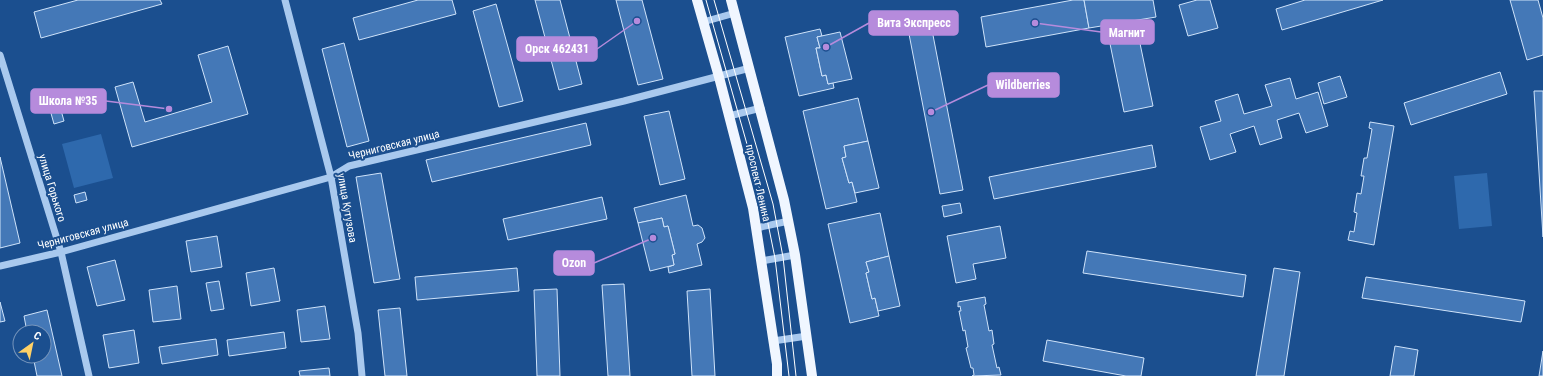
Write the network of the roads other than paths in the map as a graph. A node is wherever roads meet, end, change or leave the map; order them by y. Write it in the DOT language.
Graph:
graph roads {
  1 [pos="285,0"];
  2 [pos="697,0"];
  3 [pos="732,0"];
  4 [pos="736,13"];
  5 [pos="703,22"];
  6 [pos="0,55"];
  7 [pos="750,68"];
  8 [pos="719,77"];
  9 [pos="761,108"];
  10 [pos="729,116"];
  11 [pos="331,177"];
  12 [pos="789,222"];
  13 [pos="756,228"];
  14 [pos="61,252"];
  15 [pos="795,255"];
  16 [pos="761,261"];
  17 [pos="0,266"];
  18 [pos="807,336"];
  19 [pos="773,341"];
  20 [pos="89,376"];
  21 [pos="362,376"];
  22 [pos="777,376"];
  23 [pos="812,376"];
  1 -- 11 [label="street, улица Кутузова"];
  2 -- 5 [label="main road, проспект Ленина"];
  3 -- 4 [label="main road, проспект Ленина"];
  4 -- 5 [label="street"];
  4 -- 7 [label="main road, проспект Ленина"];
  5 -- 8 [label="main road, проспект Ленина"];
  6 -- 14 [label="street, улица Горького"];
  7 -- 8 [label="street, Черниговская улица"];
  7 -- 9 [label="main road, проспект Ленина"];
  8 -- 10 [label="main road, проспект Ленина"];
  8 -- 11 [label="street, Черниговская улица"];
  9 -- 10 [label="street"];
  9 -- 12 [label="main road, проспект Ленина"];
  10 -- 13 [label="main road, проспект Ленина"];
  11 -- 14 [label="street, Черниговская улица"];
  11 -- 21 [label="street, улица Кутузова"];
  12 -- 13 [label="street"];
  12 -- 15 [label="main road, проспект Ленина"];
  13 -- 16 [label="main road, проспект Ленина"];
  14 -- 17 [label="street, Черниговская улица"];
  14 -- 20 [label="street, улица Горького"];
  15 -- 16 [label="street"];
  15 -- 18 [label="main road, проспект Ленина"];
  16 -- 19 [label="main road, проспект Ленина"];
  18 -- 19 [label="street"];
  18 -- 23 [label="main road, проспект Ленина"];
  19 -- 22 [label="main road, проспект Ленина"];
}
